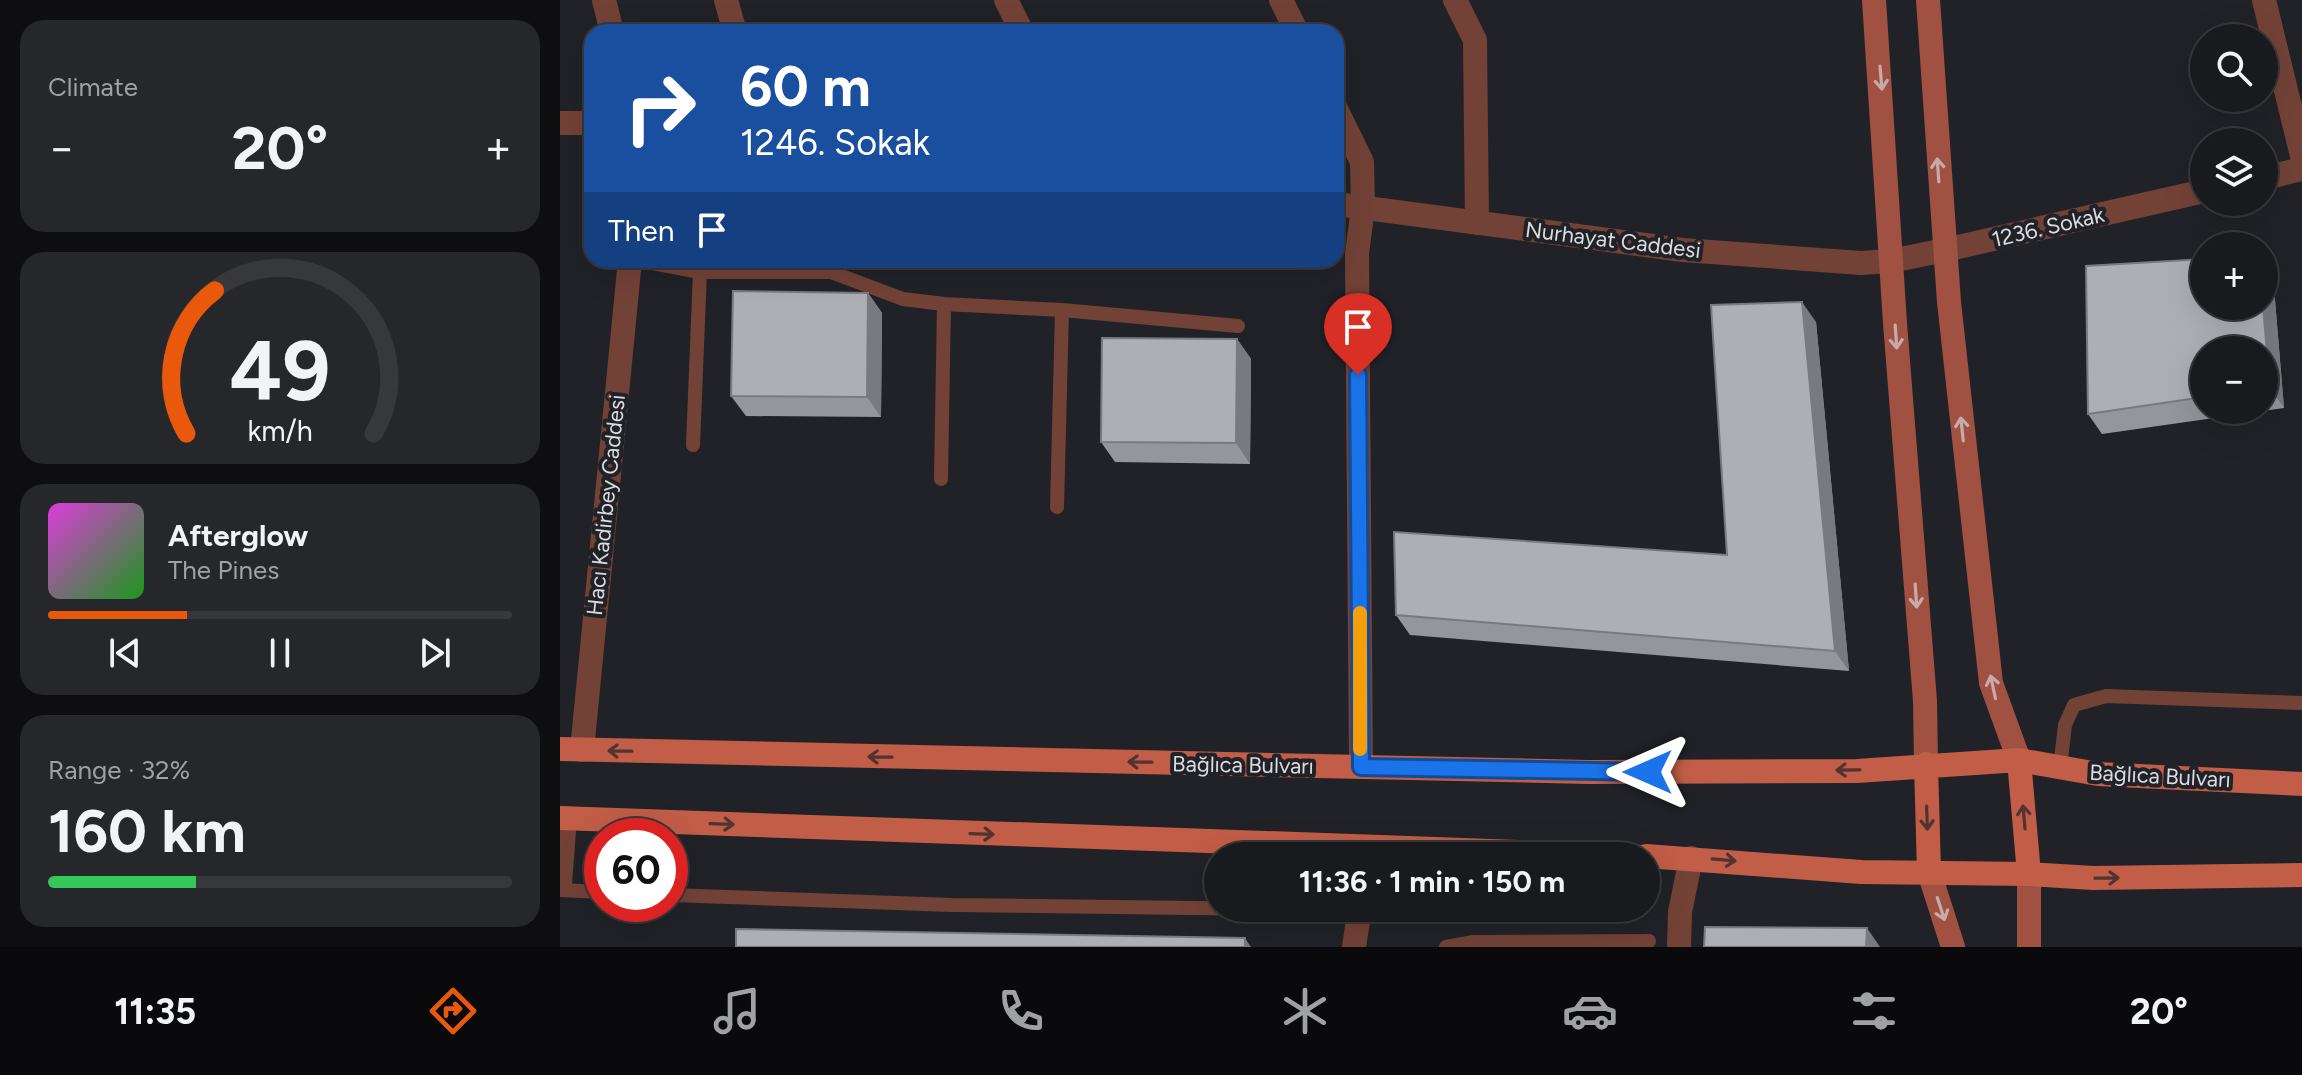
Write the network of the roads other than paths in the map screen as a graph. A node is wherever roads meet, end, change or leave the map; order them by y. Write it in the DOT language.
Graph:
graph roads {
  1 [pos="604,0"];
  2 [pos="726,0"];
  3 [pos="1006,0"];
  4 [pos="1281,0"];
  5 [pos="1455,0"];
  6 [pos="1874,0"];
  7 [pos="1928,0"];
  8 [pos="2264,0"];
  9 [pos="610,24"];
  10 [pos="733,24"];
  11 [pos="1018,24"];
  12 [pos="1293,24"];
  13 [pos="560,123"];
  14 [pos="584,123"];
  15 [pos="1344,125"];
  16 [pos="2302,156"];
  17 [pos="2302,169"];
  18 [pos="2278,175"];
  19 [pos="2190,194"];
  20 [pos="1344,205"];
  21 [pos="1363,207"];
  22 [pos="1477,223"];
  23 [pos="1945,250"];
  24 [pos="1891,261"];
  25 [pos="629,268"];
  26 [pos="679,268"];
  27 [pos="700,272"];
  28 [pos="944,304"];
  29 [pos="1062,310"];
  30 [pos="1238,326"];
  31 [pos="693,445"];
  32 [pos="941,479"];
  33 [pos="1057,507"];
  34 [pos="2302,703"];
  35 [pos="571,750"];
  36 [pos="2019,760"];
  37 [pos="1926,764"];
  38 [pos="1361,767"];
  39 [pos="2060,768"];
  40 [pos="2302,784"];
  41 [pos="562,818"];
  42 [pos="1204,845"];
  43 [pos="1660,857"];
  44 [pos="1691,858"];
  45 [pos="1929,872"];
  46 [pos="2029,874"];
  47 [pos="2302,875"];
  48 [pos="560,887"];
  49 [pos="584,890"];
  50 [pos="688,896"];
  51 [pos="1204,907"];
  52 [pos="1358,922"];
  53 [pos="1649,941"];
  54 [pos="1354,947"];
  55 [pos="1446,947"];
  56 [pos="1679,947"];
  57 [pos="1953,947"];
  58 [pos="2029,947"];
  1 -- 9 [label="street"];
  2 -- 10 [label="street"];
  3 -- 11 [label="street"];
  4 -- 12 [label="street"];
  5 -- 22 [label="street"];
  6 -- 24 [label="main road, one-way"];
  23 -- 7 [label="main road, one-way"];
  8 -- 16 [label="street"];
  13 -- 14 [label="street"];
  15 -- 21 [label="street"];
  17 -- 18 [label="street"];
  19 -- 23 [label="street, 1236. Sokak"];
  20 -- 21 [label="street, Nurhayat Caddesi"];
  21 -- 22 [label="street, Nurhayat Caddesi"];
  21 -- 38 [label="street"];
  22 -- 24 [label="street, Nurhayat Caddesi"];
  23 -- 24 [label="street, 1236. Sokak"];
  36 -- 23 [label="main road, one-way"];
  24 -- 37 [label="main road, one-way"];
  25 -- 35 [label="street, Hacı Kadirbey Caddesi"];
  26 -- 27 [label="lane"];
  27 -- 28 [label="lane"];
  27 -- 31 [label="lane"];
  28 -- 29 [label="lane"];
  28 -- 32 [label="lane"];
  29 -- 30 [label="lane"];
  29 -- 33 [label="lane"];
  34 -- 39 [label="lane"];
  38 -- 35 [label="main road, Bağlıca Bulvarı, one-way"];
  36 -- 37 [label="main road, Bağlıca Bulvarı"];
  36 -- 39 [label="main road, Bağlıca Bulvarı"];
  46 -- 36 [label="main road, one-way"];
  37 -- 38 [label="main road, Bağlıca Bulvarı, one-way"];
  37 -- 45 [label="main road, one-way"];
  39 -- 40 [label="main road, Bağlıca Bulvarı"];
  41 -- 42 [label="main road, one-way"];
  41 -- 48 [label="street"];
  43 -- 44 [label="main road"];
  44 -- 45 [label="main road, one-way"];
  44 -- 56 [label="street"];
  45 -- 46 [label="main road"];
  45 -- 57 [label="main road, one-way"];
  46 -- 47 [label="main road, one-way"];
  46 -- 58 [label="main road"];
  48 -- 49 [label="lane"];
  50 -- 51 [label="lane"];
  52 -- 54 [label="street"];
  53 -- 55 [label="lane"];
}
